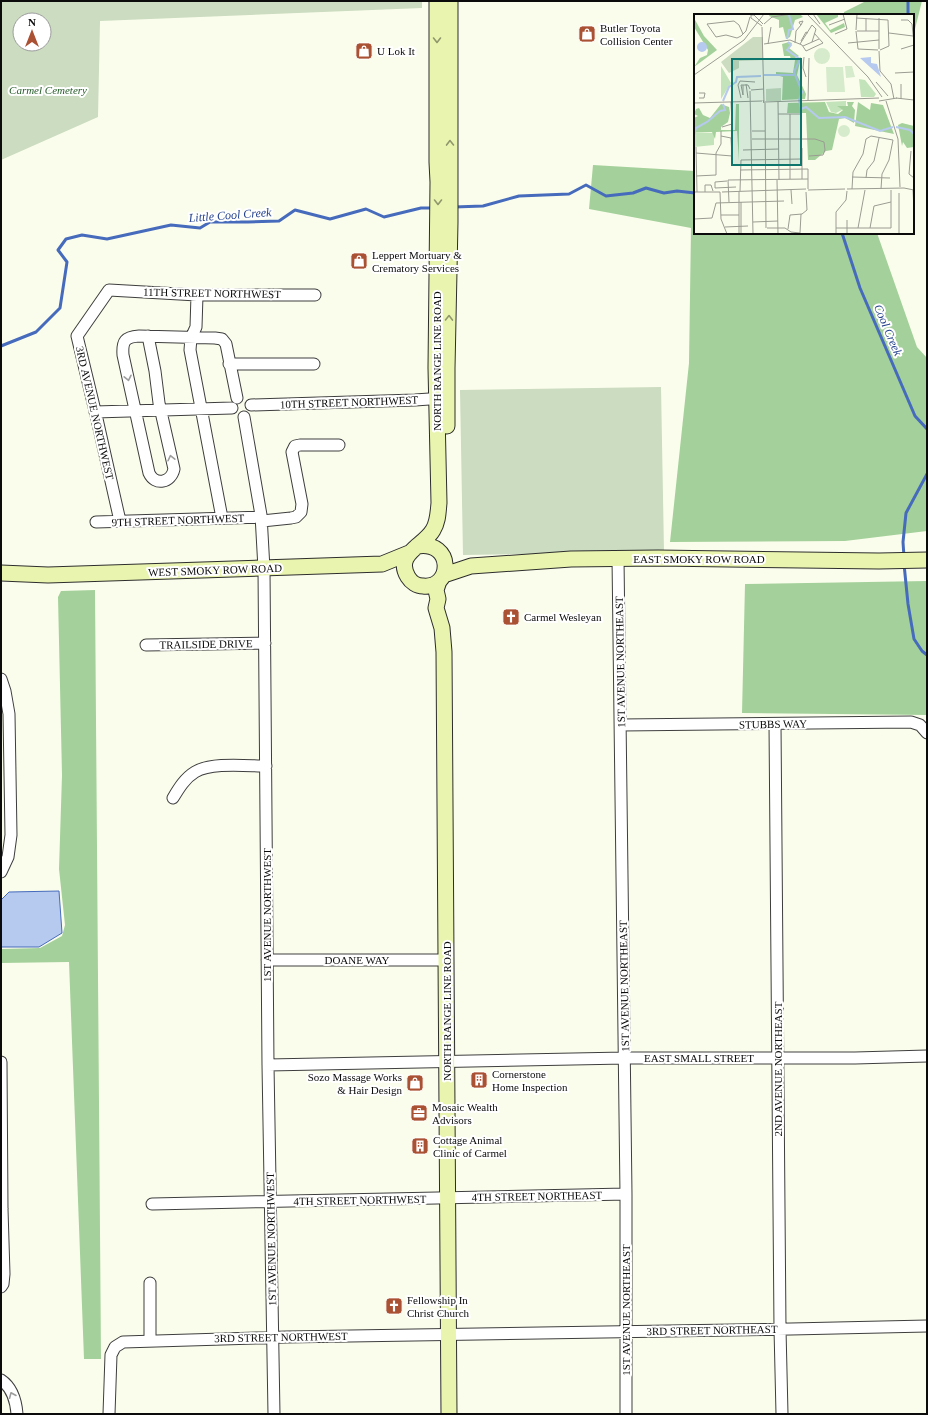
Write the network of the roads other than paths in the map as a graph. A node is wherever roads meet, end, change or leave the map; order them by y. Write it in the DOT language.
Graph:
graph roads {
  1 [pos="436,1"];
  2 [pos="450,1"];
  3 [pos="444,182"];
  4 [pos="109,290"];
  5 [pos="197,295"];
  6 [pos="315,295"];
  7 [pos="148,336"];
  8 [pos="191,338"];
  9 [pos="229,364"];
  10 [pos="314,364"];
  11 [pos="442,398"];
  12 [pos="234,403"];
  13 [pos="251,405"];
  14 [pos="201,408"];
  15 [pos="134,410"];
  16 [pos="160,410"];
  17 [pos="95,412"];
  18 [pos="244,417"];
  19 [pos="339,445"];
  20 [pos="222,518"];
  21 [pos="261,519"];
  22 [pos="120,521"];
  23 [pos="96,522"];
  24 [pos="413,550"];
  25 [pos="442,555"];
  26 [pos="618,558"];
  27 [pos="927,560"];
  28 [pos="382,564"];
  29 [pos="471,566"];
  30 [pos="264,569"];
  31 [pos="1,573"];
  32 [pos="48,575"];
  33 [pos="441,578"];
  34 [pos="413,581"];
  35 [pos="1,582"];
  36 [pos="436,608"];
  37 [pos="265,643"];
  38 [pos="146,645"];
  39 [pos="1,679"];
  40 [pos="775,724"];
  41 [pos="621,725"];
  42 [pos="925,731"];
  43 [pos="266,766"];
  44 [pos="173,798"];
  45 [pos="1,872"];
  46 [pos="267,960"];
  47 [pos="447,960"];
  48 [pos="927,1056"];
  49 [pos="625,1058"];
  50 [pos="779,1058"];
  51 [pos="447,1061"];
  52 [pos="1,1062"];
  53 [pos="268,1065"];
  54 [pos="626,1194"];
  55 [pos="448,1198"];
  56 [pos="270,1202"];
  57 [pos="152,1204"];
  58 [pos="150,1283"];
  59 [pos="1,1287"];
  60 [pos="927,1326"];
  61 [pos="780,1329"];
  62 [pos="626,1331"];
  63 [pos="449,1334"];
  64 [pos="273,1337"];
  65 [pos="150,1341"];
  66 [pos="1,1380"];
  67 [pos="16,1414"];
  68 [pos="109,1414"];
  69 [pos="274,1414"];
  70 [pos="449,1414"];
  71 [pos="626,1414"];
  72 [pos="782,1414"];
  1 -- 3 [label="main road, NORTH RANGE LINE ROAD, one-way"];
  3 -- 2 [label="main road, NORTH RANGE LINE ROAD, one-way"];
  3 -- 11 [label="main road, NORTH RANGE LINE ROAD"];
  4 -- 5 [label="street, 11TH STREET NORTHWEST"];
  4 -- 17 [label="street, 3RD AVENUE NORTHWEST"];
  5 -- 6 [label="street, 11TH STREET NORTHWEST"];
  5 -- 8 [label="street"];
  7 -- 8 [label="street"];
  7 -- 15 [label="street, one-way"];
  7 -- 16 [label="street"];
  8 -- 9 [label="street"];
  8 -- 14 [label="street"];
  9 -- 10 [label="street"];
  9 -- 12 [label="street"];
  11 -- 13 [label="street, 10TH STREET NORTHWEST"];
  11 -- 24 [label="main road, NORTH RANGE LINE ROAD"];
  11 -- 25 [label="main road, NORTH RANGE LINE ROAD"];
  12 -- 13 [label="street"];
  12 -- 14 [label="street"];
  12 -- 18 [label="street"];
  13 -- 18 [label="street"];
  14 -- 16 [label="street"];
  14 -- 20 [label="street"];
  15 -- 16 [label="street"];
  15 -- 16 [label="street, one-way"];
  15 -- 17 [label="street"];
  17 -- 22 [label="street, 3RD AVENUE NORTHWEST"];
  18 -- 21 [label="street, 1ST AVENUE NORTHWEST"];
  19 -- 21 [label="street, 9TH STREET NORTHWEST"];
  20 -- 21 [label="street, 9TH STREET NORTHWEST"];
  20 -- 22 [label="street, 9TH STREET NORTHWEST"];
  21 -- 30 [label="street, 1ST AVENUE NORTHWEST"];
  22 -- 23 [label="street, 9TH STREET NORTHWEST"];
  24 -- 25 [label="main road"];
  24 -- 28 [label="main road, WEST SMOKY ROW ROAD"];
  24 -- 34 [label="main road"];
  25 -- 29 [label="main road, EAST SMOKY ROW ROAD"];
  25 -- 33 [label="main road"];
  26 -- 27 [label="main road, EAST SMOKY ROW ROAD"];
  26 -- 29 [label="main road, EAST SMOKY ROW ROAD"];
  26 -- 41 [label="street, 1ST AVENUE NORTHEAST"];
  28 -- 30 [label="main road, WEST SMOKY ROW ROAD"];
  28 -- 34 [label="main road, WEST SMOKY ROW ROAD"];
  29 -- 33 [label="main road, EAST SMOKY ROW ROAD"];
  30 -- 32 [label="main road, WEST SMOKY ROW ROAD"];
  30 -- 37 [label="street, 1ST AVENUE NORTHWEST"];
  31 -- 32 [label="main road, WEST SMOKY ROW ROAD"];
  32 -- 35 [label="main road, WEST SMOKY ROW ROAD"];
  33 -- 34 [label="main road"];
  33 -- 36 [label="main road, NORTH RANGE LINE ROAD"];
  34 -- 36 [label="main road, NORTH RANGE LINE ROAD"];
  36 -- 47 [label="main road, NORTH RANGE LINE ROAD"];
  37 -- 38 [label="street, TRAILSIDE DRIVE"];
  37 -- 43 [label="street, 1ST AVENUE NORTHWEST"];
  39 -- 45 [label="street"];
  40 -- 41 [label="street, STUBBS WAY"];
  40 -- 42 [label="street, STUBBS WAY"];
  40 -- 50 [label="street, 2ND AVENUE NORTHEAST"];
  41 -- 49 [label="street, 1ST AVENUE NORTHEAST"];
  43 -- 44 [label="street"];
  43 -- 46 [label="street, 1ST AVENUE NORTHWEST"];
  46 -- 47 [label="street, DOANE WAY"];
  46 -- 53 [label="street, 1ST AVENUE NORTHWEST"];
  47 -- 51 [label="main road, NORTH RANGE LINE ROAD"];
  48 -- 50 [label="street, EAST SMALL STREET"];
  49 -- 50 [label="street, EAST SMALL STREET"];
  49 -- 51 [label="street, EAST SMALL STREET"];
  49 -- 54 [label="street, 1ST AVENUE NORTHEAST"];
  50 -- 61 [label="street, 2ND AVENUE NORTHEAST"];
  51 -- 53 [label="street, EAST SMALL STREET"];
  51 -- 55 [label="main road, NORTH RANGE LINE ROAD"];
  52 -- 59 [label="street"];
  53 -- 56 [label="street, 1ST AVENUE NORTHWEST"];
  54 -- 55 [label="street, 4TH STREET NORTHEAST"];
  54 -- 62 [label="street, 1ST AVENUE NORTHEAST"];
  55 -- 56 [label="street, 4TH STREET NORTHWEST"];
  55 -- 63 [label="main road, NORTH RANGE LINE ROAD"];
  56 -- 57 [label="street, 4TH STREET NORTHWEST"];
  56 -- 64 [label="street, 1ST AVENUE NORTHWEST"];
  58 -- 65 [label="street"];
  60 -- 61 [label="street, 3RD STREET NORTHEAST"];
  61 -- 62 [label="street, 3RD STREET NORTHEAST"];
  61 -- 72 [label="street, 2ND AVENUE NORTHEAST"];
  62 -- 63 [label="street, 3RD STREET NORTHEAST"];
  62 -- 71 [label="street, 1ST AVENUE NORTHEAST"];
  63 -- 64 [label="street, 3RD STREET NORTHWEST"];
  63 -- 70 [label="main road, NORTH RANGE LINE ROAD"];
  64 -- 65 [label="street, 3RD STREET NORTHWEST"];
  64 -- 69 [label="street, 1ST AVENUE NORTHWEST"];
  65 -- 68 [label="street, 3RD STREET NORTHWEST"];
  67 -- 66 [label="street, one-way"];
}
